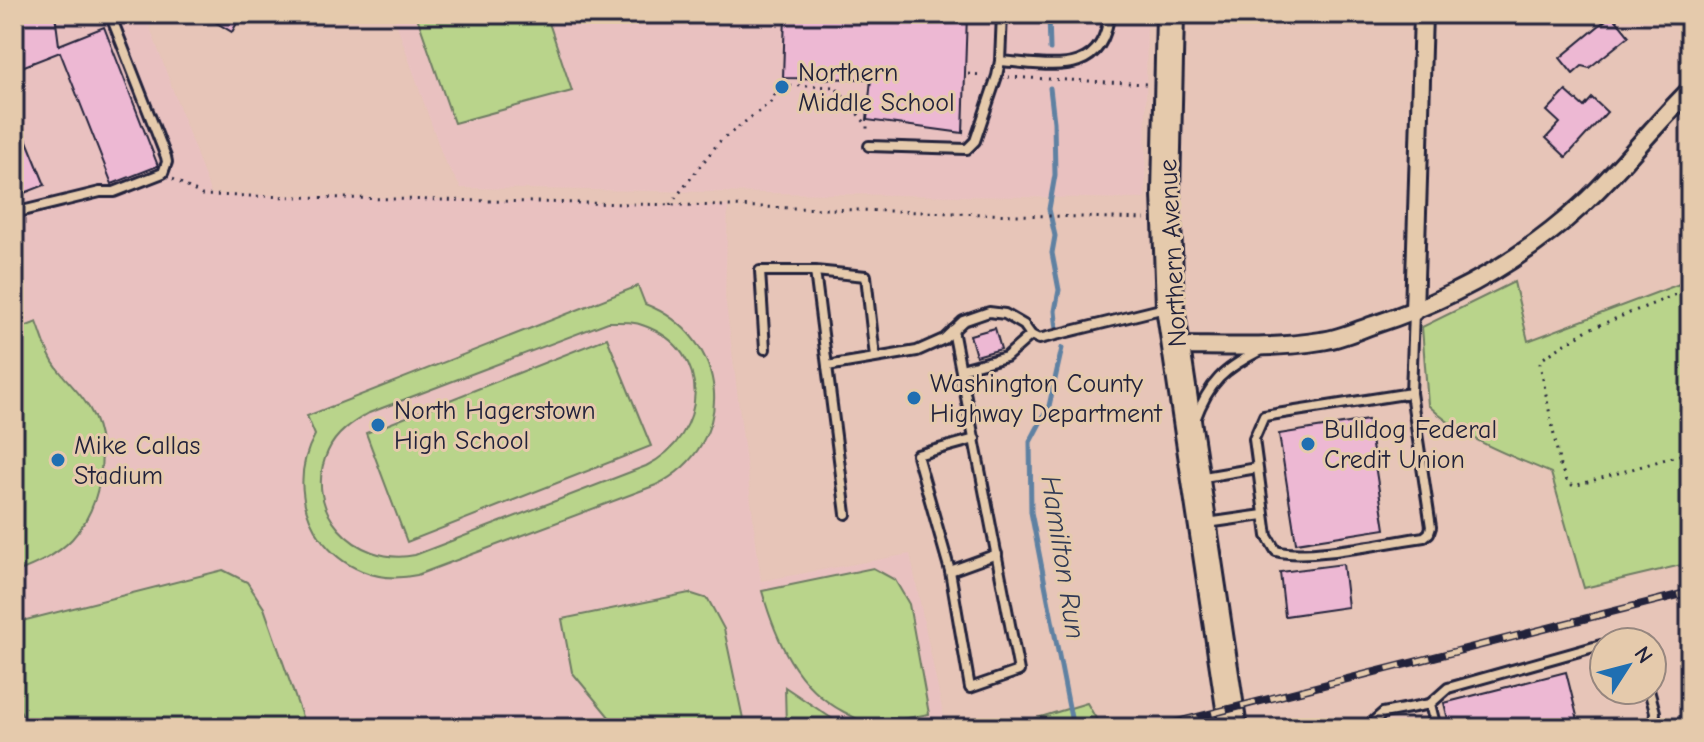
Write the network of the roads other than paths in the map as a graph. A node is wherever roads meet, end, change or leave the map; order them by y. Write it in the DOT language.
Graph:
graph roads {
  1 [pos="110,14"];
  2 [pos="1002,14"];
  3 [pos="1109,14"];
  4 [pos="1170,14"];
  5 [pos="1423,14"];
  6 [pos="1000,61"];
  7 [pos="1690,90"];
  8 [pos="869,146"];
  9 [pos="14,213"];
  10 [pos="815,271"];
  11 [pos="1170,307"];
  12 [pos="1414,312"];
  13 [pos="953,330"];
  14 [pos="1031,335"];
  15 [pos="1176,346"];
  16 [pos="1268,346"];
  17 [pos="765,349"];
  18 [pos="875,357"];
  19 [pos="827,366"];
  20 [pos="961,369"];
  21 [pos="1411,393"];
  22 [pos="1189,436"];
  23 [pos="975,439"];
  24 [pos="1257,468"];
  25 [pos="1196,478"];
  26 [pos="846,514"];
  27 [pos="1263,515"];
  28 [pos="1202,524"];
  29 [pos="997,554"];
  30 [pos="950,571"];
  31 [pos="1588,649"];
  32 [pos="1430,704"];
  33 [pos="1653,706"];
  34 [pos="1233,728"];
  35 [pos="1377,728"];
  36 [pos="1436,728"];
  37 [pos="1654,728"];
  1 -- 9 [label="lane"];
  2 -- 6 [label="lane"];
  3 -- 6 [label="lane"];
  4 -- 11 [label="main road, Northern Avenue"];
  5 -- 12 [label="street"];
  6 -- 8 [label="lane"];
  7 -- 12 [label="street"];
  10 -- 17 [label="lane"];
  10 -- 18 [label="lane"];
  10 -- 19 [label="lane"];
  11 -- 14 [label="lane"];
  11 -- 15 [label="main road, Northern Avenue"];
  12 -- 16 [label="street"];
  12 -- 21 [label="lane"];
  13 -- 14 [label="lane"];
  13 -- 18 [label="lane"];
  13 -- 20 [label="lane"];
  14 -- 20 [label="lane"];
  15 -- 16 [label="street"];
  15 -- 22 [label="main road, Northern Avenue"];
  16 -- 22 [label="lane"];
  18 -- 19 [label="lane"];
  19 -- 26 [label="lane"];
  20 -- 23 [label="lane"];
  21 -- 24 [label="lane"];
  21 -- 27 [label="lane"];
  22 -- 25 [label="main road, Northern Avenue"];
  23 -- 29 [label="lane"];
  23 -- 30 [label="lane"];
  24 -- 25 [label="lane"];
  24 -- 27 [label="lane"];
  25 -- 28 [label="main road, Northern Avenue"];
  27 -- 28 [label="lane"];
  28 -- 34 [label="main road, Northern Avenue"];
  29 -- 30 [label="lane"];
  29 -- 30 [label="lane"];
  31 -- 32 [label="lane"];
  32 -- 35 [label="lane"];
  32 -- 36 [label="lane"];
  33 -- 37 [label="lane"];
}
